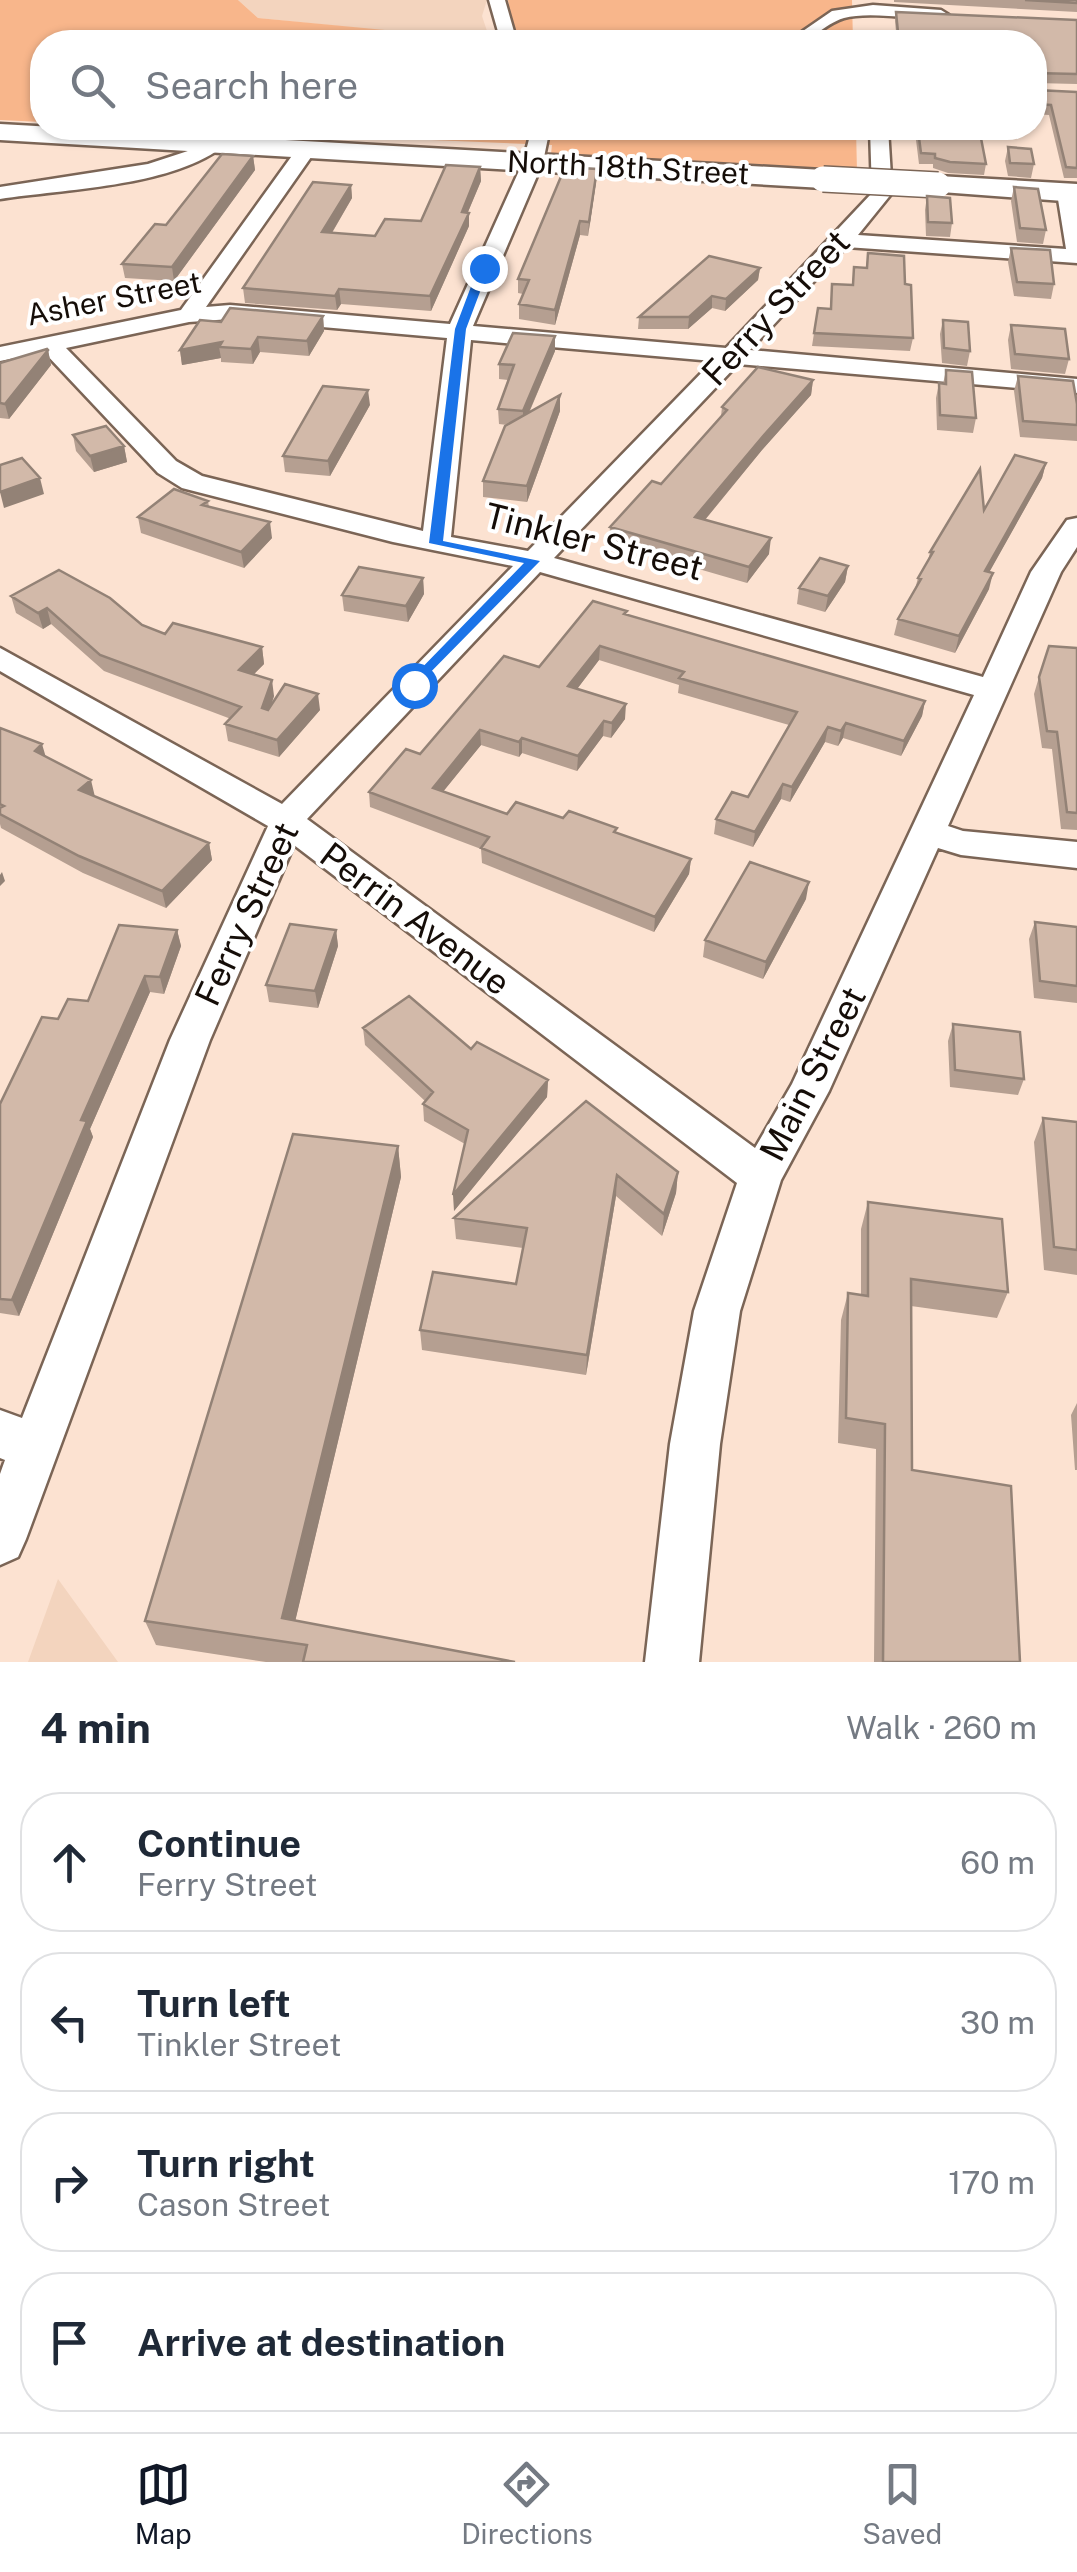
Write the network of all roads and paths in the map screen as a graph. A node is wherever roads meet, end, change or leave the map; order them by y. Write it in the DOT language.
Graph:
graph roads {
  1 [pos="498,0"];
  2 [pos="873,13"];
  3 [pos="966,16"];
  4 [pos="506,30"];
  5 [pos="813,30"];
  6 [pos="0,132"];
  7 [pos="30,134"];
  8 [pos="143,140"];
  9 [pos="539,140"];
  10 [pos="879,140"];
  11 [pos="214,144"];
  12 [pos="306,150"];
  13 [pos="533,162"];
  14 [pos="0,193"];
  15 [pos="1072,193"];
  16 [pos="842,240"];
  17 [pos="1077,254"];
  18 [pos="189,315"];
  19 [pos="460,329"];
  20 [pos="49,344"];
  21 [pos="0,354"];
  22 [pos="730,357"];
  23 [pos="1077,386"];
  24 [pos="1074,535"];
  25 [pos="436,543"];
  26 [pos="533,561"];
  27 [pos="2,663"];
  28 [pos="994,690"];
  29 [pos="287,822"];
  30 [pos="928,832"];
  31 [pos="1077,856"];
  32 [pos="761,1177"];
  33 [pos="18,1441"];
  34 [pos="0,1539"];
  35 [pos="672,1662"];
  1 -- 4 [label="street"];
  2 -- 3 [label="street"];
  2 -- 5 [label="street"];
  6 -- 7 [label="main road, North 18th Street"];
  8 -- 11 [label="main road, North 18th Street"];
  9 -- 13 [label="street"];
  10 -- 16 [label="street, Ferry Street"];
  11 -- 12 [label="main road, North 18th Street"];
  11 -- 14 [label="street"];
  12 -- 13 [label="main road, North 18th Street"];
  12 -- 18 [label="street"];
  13 -- 15 [label="main road, North 18th Street, bridge"];
  13 -- 19 [label="street"];
  15 -- 17 [label="street"];
  16 -- 17 [label="street"];
  16 -- 22 [label="street, Ferry Street"];
  18 -- 19 [label="street, Asher Street"];
  18 -- 20 [label="street, Asher Street"];
  19 -- 22 [label="street, Asher Street"];
  19 -- 25 [label="street"];
  20 -- 21 [label="street, Asher Street"];
  20 -- 25 [label="street, Tinkler Street"];
  22 -- 23 [label="street, Asher Street"];
  22 -- 26 [label="street, Ferry Street"];
  24 -- 28 [label="street, Main Street"];
  25 -- 26 [label="street, Tinkler Street"];
  26 -- 28 [label="street, Tinkler Street"];
  26 -- 29 [label="street, Ferry Street"];
  27 -- 29 [label="street, Perrin Avenue"];
  28 -- 30 [label="street, Main Street"];
  29 -- 32 [label="street, Perrin Avenue"];
  29 -- 33 [label="street, Ferry Street"];
  30 -- 31 [label="street"];
  30 -- 32 [label="street, Main Street"];
  32 -- 35 [label="street, Main Street"];
  33 -- 34 [label="street, Ferry Street"];
}
